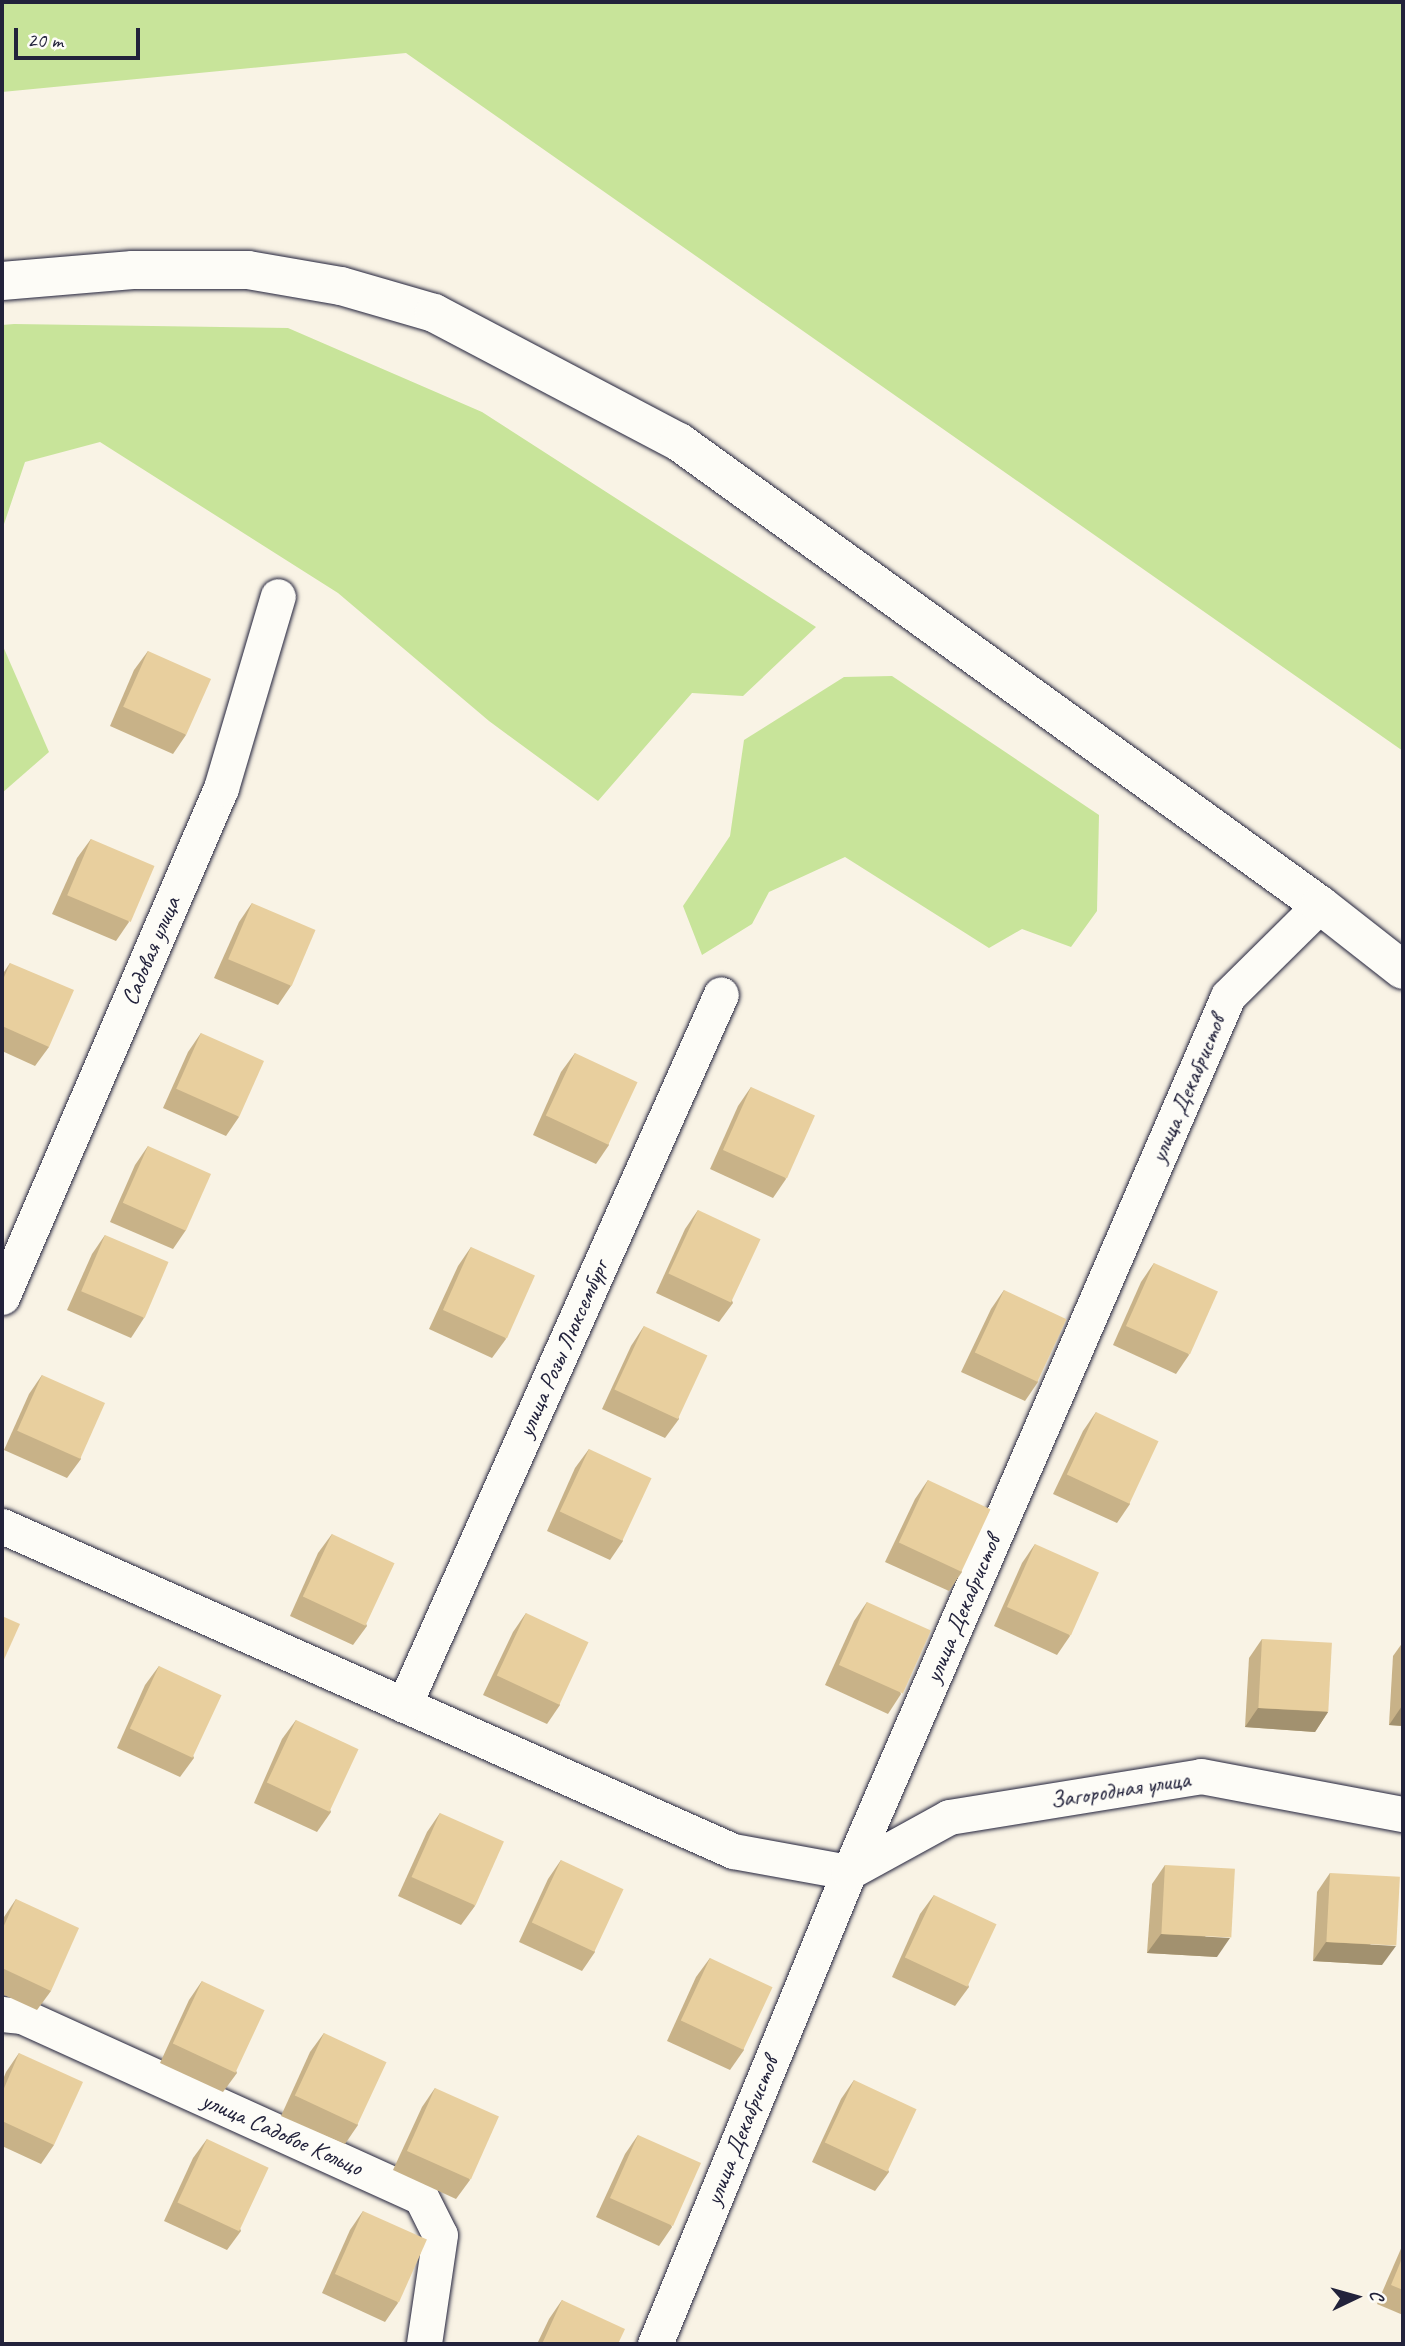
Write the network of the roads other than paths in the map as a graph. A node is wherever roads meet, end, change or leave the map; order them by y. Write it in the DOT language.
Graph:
graph roads {
  1 [pos="2,281"];
  2 [pos="278,596"];
  3 [pos="1320,905"];
  4 [pos="1403,970"];
  5 [pos="721,994"];
  6 [pos="2,1297"];
  7 [pos="2,1525"];
  8 [pos="404,1705"];
  9 [pos="1403,1814"];
  10 [pos="849,1872"];
  11 [pos="2,2014"];
  12 [pos="424,2344"];
  13 [pos="655,2344"];
  1 -- 3 [label="highway"];
  2 -- 6 [label="street, Садовая улица"];
  3 -- 4 [label="highway"];
  3 -- 10 [label="street, улица Декабристов"];
  5 -- 8 [label="street, улица Розы Люксембург"];
  7 -- 8 [label="street"];
  8 -- 10 [label="street"];
  9 -- 10 [label="street, Загородная улица"];
  10 -- 13 [label="street, улица Декабристов"];
  11 -- 12 [label="street, улица Садовое Кольцо"];
}
